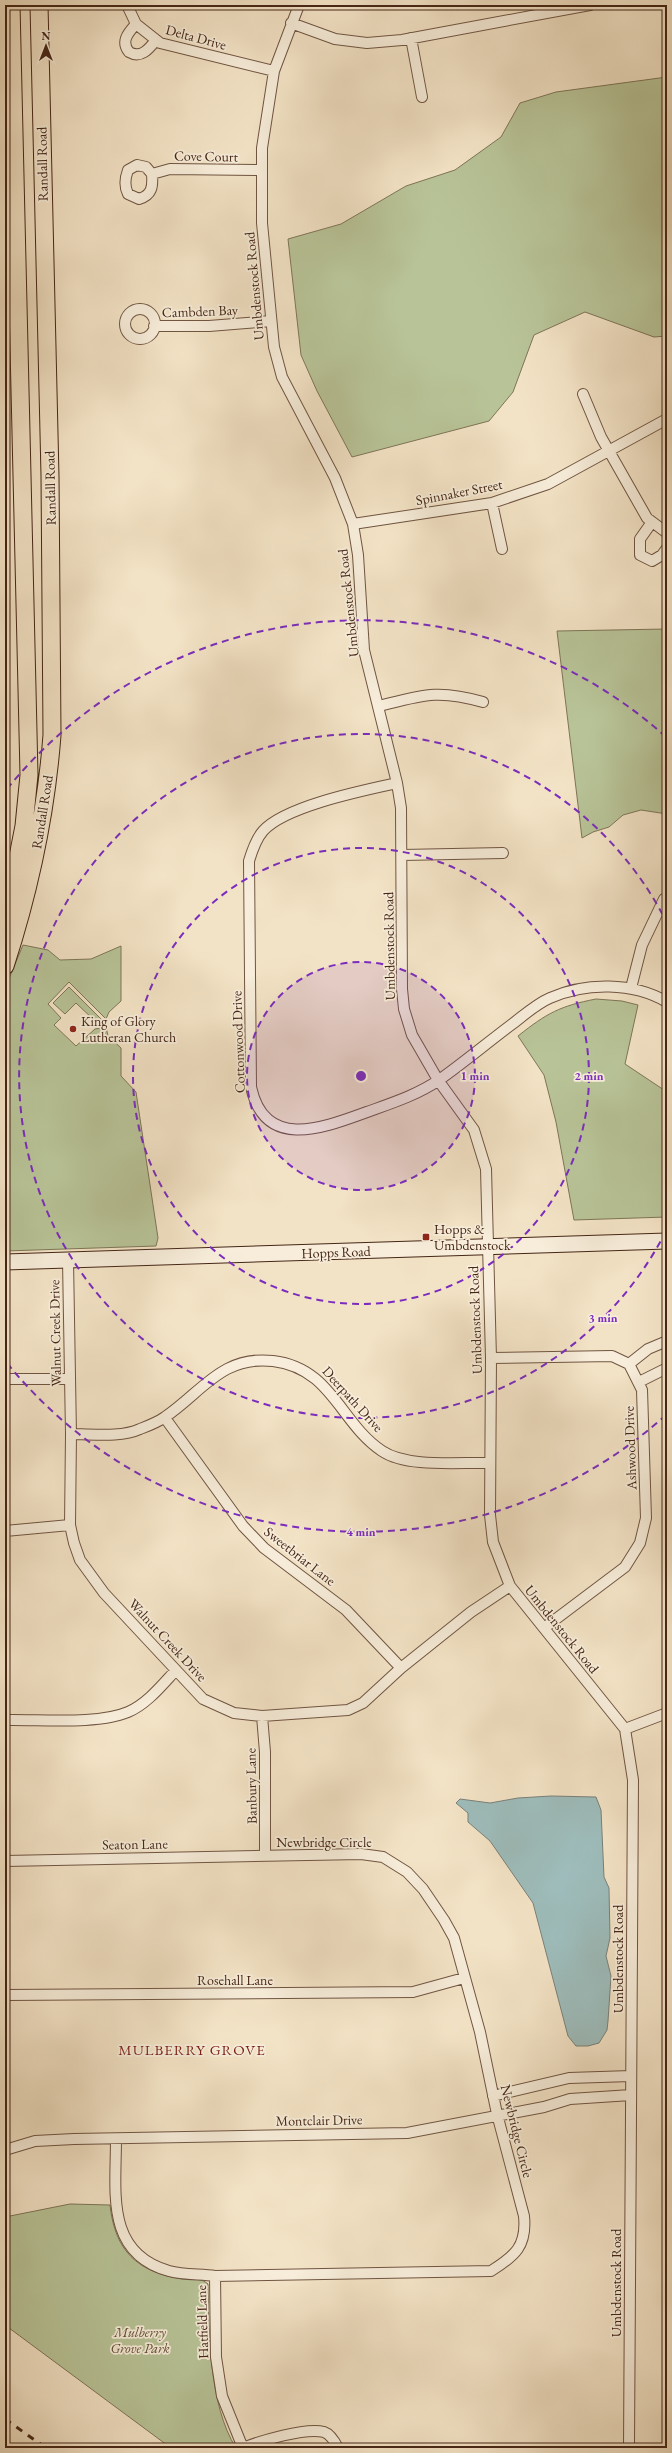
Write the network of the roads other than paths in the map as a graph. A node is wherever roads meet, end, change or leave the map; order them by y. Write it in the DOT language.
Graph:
graph roads {
  1 [pos="11,5"];
  2 [pos="39,5"];
  3 [pos="128,5"];
  4 [pos="298,5"];
  5 [pos="590,5"];
  6 [pos="291,23"];
  7 [pos="136,24"];
  8 [pos="411,38"];
  9 [pos="156,40"];
  10 [pos="274,71"];
  11 [pos="422,97"];
  12 [pos="261,170"];
  13 [pos="152,174"];
  14 [pos="271,321"];
  15 [pos="154,326"];
  16 [pos="583,394"];
  17 [pos="667,419"];
  18 [pos="610,451"];
  19 [pos="492,503"];
  20 [pos="652,522"];
  21 [pos="353,524"];
  22 [pos="667,533"];
  23 [pos="667,548"];
  24 [pos="502,549"];
  25 [pos="483,702"];
  26 [pos="379,706"];
  27 [pos="397,783"];
  28 [pos="503,853"];
  29 [pos="402,855"];
  30 [pos="664,899"];
  31 [pos="5,923"];
  32 [pos="5,966"];
  33 [pos="631,988"];
  34 [pos="667,1002"];
  35 [pos="438,1080"];
  36 [pos="667,1242"];
  37 [pos="487,1247"];
  38 [pos="68,1260"];
  39 [pos="5,1262"];
  40 [pos="667,1341"];
  41 [pos="491,1358"];
  42 [pos="629,1364"];
  43 [pos="667,1368"];
  44 [pos="70,1379"];
  45 [pos="5,1380"];
  46 [pos="639,1382"];
  47 [pos="164,1418"];
  48 [pos="71,1434"];
  49 [pos="489,1462"];
  50 [pos="70,1525"];
  51 [pos="5,1531"];
  52 [pos="510,1586"];
  53 [pos="544,1628"];
  54 [pos="401,1668"];
  55 [pos="176,1670"];
  56 [pos="667,1713"];
  57 [pos="262,1716"];
  58 [pos="5,1720"];
  59 [pos="625,1729"];
  60 [pos="265,1856"];
  61 [pos="5,1861"];
  62 [pos="464,1978"];
  63 [pos="5,1995"];
  64 [pos="631,2076"];
  65 [pos="631,2095"];
  66 [pos="493,2096"];
  67 [pos="497,2114"];
  68 [pos="116,2139"];
  69 [pos="5,2150"];
  70 [pos="215,2276"];
  71 [pos="243,2448"];
  72 [pos="338,2448"];
  73 [pos="629,2448"];
  1 -- 31 [label="main road, Randall Road"];
  2 -- 32 [label="main road, Randall Road"];
  3 -- 7 [label="street, Delta Drive"];
  4 -- 6 [label="street, Umbdenstock Road"];
  5 -- 8 [label="street"];
  6 -- 8 [label="street"];
  6 -- 10 [label="street, Umbdenstock Road"];
  7 -- 9 [label="street, Delta Drive"];
  7 -- 9 [label="street"];
  8 -- 11 [label="street"];
  9 -- 10 [label="street, Delta Drive"];
  10 -- 12 [label="street, Umbdenstock Road"];
  12 -- 13 [label="street, Cove Court"];
  12 -- 14 [label="street, Umbdenstock Road"];
  14 -- 15 [label="street, Cambden Bay"];
  14 -- 21 [label="street, Umbdenstock Road"];
  16 -- 18 [label="street"];
  17 -- 18 [label="street, Spinnaker Street"];
  18 -- 19 [label="street, Spinnaker Street"];
  18 -- 20 [label="street"];
  19 -- 21 [label="street, Spinnaker Street"];
  19 -- 24 [label="street"];
  20 -- 22 [label="street"];
  20 -- 23 [label="street"];
  21 -- 26 [label="street, Umbdenstock Road"];
  25 -- 26 [label="street"];
  26 -- 27 [label="street, Umbdenstock Road"];
  27 -- 29 [label="street, Umbdenstock Road"];
  27 -- 35 [label="street, Cottonwood Drive"];
  28 -- 29 [label="street"];
  29 -- 35 [label="street, Umbdenstock Road"];
  30 -- 33 [label="street"];
  33 -- 34 [label="street, Cottonwood Drive"];
  33 -- 35 [label="street, Cottonwood Drive"];
  35 -- 37 [label="street, Umbdenstock Road"];
  36 -- 37 [label="main road, Hopps Road"];
  37 -- 38 [label="main road, Hopps Road"];
  37 -- 41 [label="street, Umbdenstock Road"];
  38 -- 39 [label="main road, Hopps Road"];
  38 -- 44 [label="street, Walnut Creek Drive"];
  40 -- 42 [label="street"];
  41 -- 42 [label="street"];
  41 -- 49 [label="street, Umbdenstock Road"];
  42 -- 46 [label="street, Ashwood Drive"];
  43 -- 46 [label="street"];
  44 -- 45 [label="street"];
  44 -- 48 [label="street, Walnut Creek Drive"];
  46 -- 53 [label="street, Ashwood Drive"];
  47 -- 48 [label="street, Deerpath Drive"];
  47 -- 49 [label="street, Deerpath Drive"];
  47 -- 54 [label="street, Sweetbriar Lane"];
  48 -- 50 [label="street, Walnut Creek Drive"];
  49 -- 52 [label="street, Umbdenstock Road"];
  50 -- 51 [label="street"];
  50 -- 55 [label="street, Walnut Creek Drive"];
  52 -- 53 [label="street, Umbdenstock Road"];
  52 -- 54 [label="street, Walnut Creek Drive"];
  53 -- 59 [label="street, Umbdenstock Road"];
  54 -- 57 [label="street, Walnut Creek Drive"];
  55 -- 57 [label="street, Walnut Creek Drive"];
  55 -- 58 [label="street"];
  56 -- 59 [label="street"];
  57 -- 60 [label="street, Banbury Lane"];
  59 -- 64 [label="street, Umbdenstock Road"];
  60 -- 61 [label="street, Seaton Lane"];
  60 -- 62 [label="street, Newbridge Circle"];
  62 -- 63 [label="street, Rosehall Lane"];
  62 -- 66 [label="street, Newbridge Circle"];
  64 -- 65 [label="street, Umbdenstock Road"];
  64 -- 66 [label="street"];
  65 -- 67 [label="street, Montclair Drive"];
  65 -- 73 [label="street, Umbdenstock Road"];
  66 -- 67 [label="street, Newbridge Circle"];
  67 -- 68 [label="street, Montclair Drive"];
  67 -- 70 [label="street, Newbridge Circle"];
  68 -- 69 [label="street, Montclair Drive"];
  68 -- 70 [label="street, Hatfield Lane"];
  70 -- 71 [label="street, Hatfield Lane"];
  71 -- 72 [label="street"];
}
